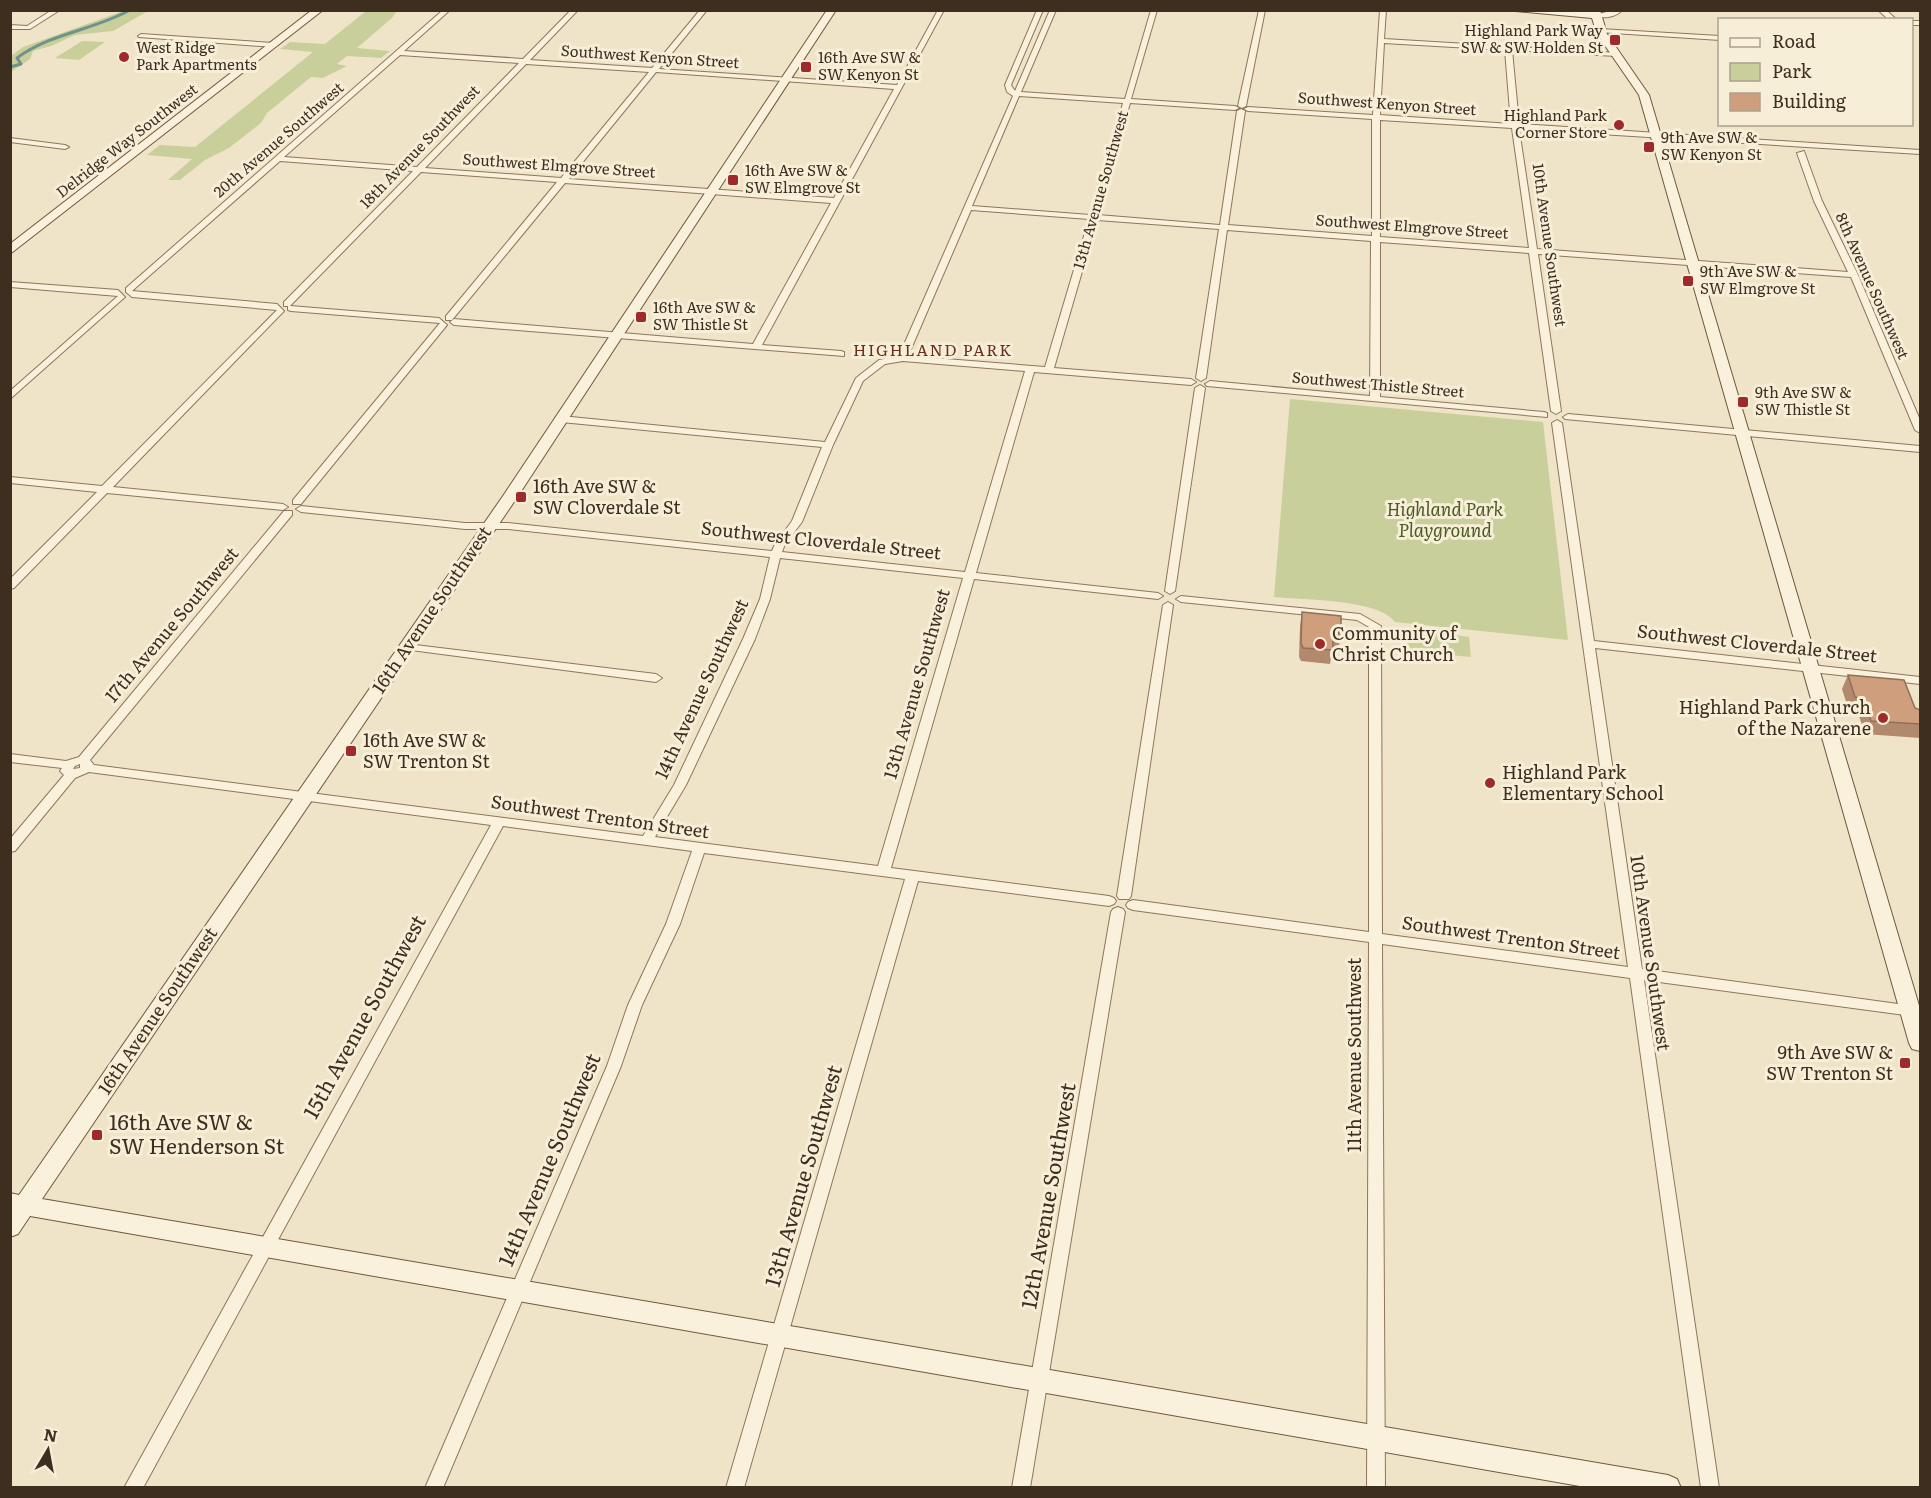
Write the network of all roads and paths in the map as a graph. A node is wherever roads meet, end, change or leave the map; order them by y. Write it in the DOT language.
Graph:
graph roads {
  1 [pos="57,10"];
  2 [pos="319,10"];
  3 [pos="447,10"];
  4 [pos="575,10"];
  5 [pos="704,10"];
  6 [pos="832,10"];
  7 [pos="940,10"];
  8 [pos="1040,10"];
  9 [pos="1053,10"];
  10 [pos="1154,10"];
  11 [pos="1262,10"];
  12 [pos="1383,10"];
  13 [pos="1509,10"];
  14 [pos="1619,10"];
  15 [pos="1596,13"];
  16 [pos="10,27"];
  17 [pos="1600,31"];
  18 [pos="141,36"];
  19 [pos="1718,38"];
  20 [pos="1381,41"];
  21 [pos="274,45"];
  22 [pos="1508,48"];
  23 [pos="399,53"];
  24 [pos="1616,54"];
  25 [pos="524,62"];
  26 [pos="654,71"];
  27 [pos="788,80"];
  28 [pos="898,87"];
  29 [pos="1016,94"];
  30 [pos="1127,101"];
  31 [pos="1241,108"];
  32 [pos="1376,117"];
  33 [pos="1515,125"];
  34 [pos="1654,134"];
  35 [pos="10,140"];
  36 [pos="65,147"];
  37 [pos="1920,152"];
  38 [pos="1801,153"];
  39 [pos="278,159"];
  40 [pos="419,169"];
  41 [pos="564,180"];
  42 [pos="713,192"];
  43 [pos="837,201"];
  44 [pos="969,208"];
  45 [pos="1093,217"];
  46 [pos="1225,226"];
  47 [pos="1377,238"];
  48 [pos="10,250"];
  49 [pos="1533,250"];
  50 [pos="1694,263"];
  51 [pos="1854,275"];
  52 [pos="10,284"];
  53 [pos="131,292"];
  54 [pos="119,295"];
  55 [pos="284,307"];
  56 [pos="446,322"];
  57 [pos="617,336"];
  58 [pos="756,347"];
  59 [pos="841,354"];
  60 [pos="903,357"];
  61 [pos="882,362"];
  62 [pos="1030,369"];
  63 [pos="1049,370"];
  64 [pos="1200,383"];
  65 [pos="10,396"];
  66 [pos="1375,399"];
  67 [pos="1560,417"];
  68 [pos="561,419"];
  69 [pos="1920,430"];
  70 [pos="1743,434"];
  71 [pos="828,445"];
  72 [pos="1920,449"];
  73 [pos="10,480"];
  74 [pos="105,489"];
  75 [pos="299,506"];
  76 [pos="286,510"];
  77 [pos="490,525"];
  78 [pos="776,554"];
  79 [pos="968,575"];
  80 [pos="10,586"];
  81 [pos="1170,591"];
  82 [pos="1158,596"];
  83 [pos="1181,599"];
  84 [pos="1168,605"];
  85 [pos="1589,644"];
  86 [pos="407,647"];
  87 [pos="1812,668"];
  88 [pos="656,678"];
  89 [pos="1920,680"];
  90 [pos="10,758"];
  91 [pos="85,764"];
  92 [pos="70,770"];
  93 [pos="305,796"];
  94 [pos="499,822"];
  95 [pos="646,841"];
  96 [pos="10,848"];
  97 [pos="699,848"];
  98 [pos="883,872"];
  99 [pos="913,875"];
  100 [pos="1121,904"];
  101 [pos="1374,938"];
  102 [pos="1635,973"];
  103 [pos="1916,1011"];
  104 [pos="1920,1043"];
  105 [pos="18,1204"];
  106 [pos="10,1227"];
  107 [pos="264,1247"];
  108 [pos="517,1292"];
  109 [pos="780,1335"];
  110 [pos="1038,1381"];
  111 [pos="1376,1437"];
  112 [pos="133,1488"];
  113 [pos="434,1488"];
  114 [pos="735,1488"];
  115 [pos="1021,1488"];
  116 [pos="1376,1488"];
  117 [pos="1668,1488"];
  118 [pos="1710,1488"];
  1 -- 16 [label="street"];
  2 -- 21 [label="street, Delridge Way Southwest"];
  3 -- 23 [label="street, 20th Avenue Southwest"];
  4 -- 25 [label="street, 18th Avenue Southwest"];
  5 -- 26 [label="street"];
  6 -- 27 [label="street, 16th Avenue Southwest"];
  7 -- 28 [label="street"];
  8 -- 29 [label="street"];
  9 -- 29 [label="street"];
  10 -- 30 [label="street, 13th Avenue Southwest"];
  11 -- 31 [label="street"];
  12 -- 20 [label="street"];
  13 -- 15 [label="street"];
  14 -- 15 [label="street"];
  15 -- 17 [label="street"];
  17 -- 19 [label="street"];
  17 -- 24 [label="street"];
  18 -- 21 [label="street"];
  20 -- 22 [label="street"];
  20 -- 32 [label="street"];
  21 -- 48 [label="street, Delridge Way Southwest"];
  22 -- 24 [label="street"];
  22 -- 33 [label="street, 10th Avenue Southwest"];
  23 -- 25 [label="street, Southwest Kenyon Street"];
  23 -- 39 [label="street, 20th Avenue Southwest"];
  24 -- 34 [label="street"];
  25 -- 26 [label="street, Southwest Kenyon Street"];
  25 -- 40 [label="street, 18th Avenue Southwest"];
  26 -- 27 [label="street, Southwest Kenyon Street"];
  26 -- 41 [label="street"];
  27 -- 28 [label="street, Southwest Kenyon Street"];
  27 -- 42 [label="street, 16th Avenue Southwest"];
  28 -- 43 [label="street"];
  29 -- 30 [label="street, Southwest Kenyon Street"];
  29 -- 44 [label="street"];
  30 -- 31 [label="street, Southwest Kenyon Street"];
  30 -- 45 [label="street, 13th Avenue Southwest"];
  31 -- 32 [label="street, Southwest Kenyon Street"];
  31 -- 46 [label="street"];
  32 -- 33 [label="street, Southwest Kenyon Street"];
  32 -- 47 [label="street"];
  33 -- 34 [label="street, Southwest Kenyon Street"];
  33 -- 49 [label="street, 10th Avenue Southwest"];
  34 -- 37 [label="street, Southwest Kenyon Street"];
  34 -- 50 [label="street"];
  35 -- 36 [label="street"];
  38 -- 51 [label="street, 8th Avenue Southwest"];
  39 -- 40 [label="street, Southwest Elmgrove Street"];
  39 -- 53 [label="street, 20th Avenue Southwest"];
  40 -- 41 [label="street, Southwest Elmgrove Street"];
  40 -- 55 [label="street, 18th Avenue Southwest"];
  41 -- 42 [label="street, Southwest Elmgrove Street"];
  41 -- 56 [label="street"];
  42 -- 43 [label="street, Southwest Elmgrove Street"];
  42 -- 57 [label="street, 16th Avenue Southwest"];
  43 -- 58 [label="street"];
  44 -- 45 [label="street, Southwest Elmgrove Street"];
  44 -- 60 [label="street"];
  45 -- 46 [label="street, Southwest Elmgrove Street"];
  45 -- 63 [label="street, 13th Avenue Southwest"];
  46 -- 47 [label="street, Southwest Elmgrove Street"];
  46 -- 64 [label="street"];
  47 -- 49 [label="street, Southwest Elmgrove Street"];
  47 -- 66 [label="street"];
  49 -- 50 [label="street, Southwest Elmgrove Street"];
  49 -- 67 [label="street, 10th Avenue Southwest"];
  50 -- 51 [label="street, Southwest Elmgrove Street"];
  50 -- 70 [label="street"];
  51 -- 69 [label="street, 8th Avenue Southwest"];
  52 -- 54 [label="street"];
  53 -- 54 [label="street"];
  53 -- 55 [label="street"];
  54 -- 65 [label="street"];
  55 -- 56 [label="street"];
  55 -- 74 [label="street, 18th Avenue Southwest"];
  56 -- 57 [label="street"];
  56 -- 75 [label="street"];
  57 -- 58 [label="street"];
  57 -- 68 [label="street, 16th Avenue Southwest"];
  58 -- 59 [label="street"];
  60 -- 61 [label="street, Southwest Thistle Street"];
  60 -- 62 [label="street, Southwest Thistle Street"];
  61 -- 71 [label="street, 14th Avenue Southwest"];
  62 -- 63 [label="street, Southwest Thistle Street"];
  62 -- 79 [label="street, 13th Avenue Southwest"];
  63 -- 64 [label="street, Southwest Thistle Street"];
  64 -- 66 [label="street, Southwest Thistle Street"];
  64 -- 81 [label="street"];
  66 -- 67 [label="street, Southwest Thistle Street"];
  67 -- 70 [label="street"];
  67 -- 85 [label="street, 10th Avenue Southwest"];
  68 -- 71 [label="street"];
  68 -- 77 [label="street, 16th Avenue Southwest"];
  70 -- 72 [label="street"];
  70 -- 87 [label="street"];
  71 -- 78 [label="street, 14th Avenue Southwest"];
  73 -- 74 [label="street"];
  74 -- 76 [label="street"];
  74 -- 80 [label="street, 18th Avenue Southwest"];
  75 -- 76 [label="street"];
  75 -- 77 [label="street, Southwest Cloverdale Street"];
  76 -- 91 [label="street, 17th Avenue Southwest"];
  77 -- 78 [label="street, Southwest Cloverdale Street"];
  77 -- 86 [label="street, 16th Avenue Southwest"];
  78 -- 79 [label="street, Southwest Cloverdale Street"];
  78 -- 95 [label="street, 14th Avenue Southwest"];
  79 -- 82 [label="street, Southwest Cloverdale Street"];
  79 -- 98 [label="street, 13th Avenue Southwest"];
  81 -- 82 [label="street"];
  81 -- 83 [label="street"];
  82 -- 84 [label="street"];
  83 -- 84 [label="street"];
  83 -- 101 [label="street, 11th Avenue Southwest"];
  84 -- 100 [label="street, 12th Avenue Southwest"];
  85 -- 87 [label="street, Southwest Cloverdale Street"];
  85 -- 102 [label="street, 10th Avenue Southwest"];
  86 -- 88 [label="street"];
  86 -- 93 [label="street, 16th Avenue Southwest"];
  87 -- 89 [label="street, Southwest Cloverdale Street"];
  87 -- 103 [label="street"];
  90 -- 92 [label="street"];
  91 -- 92 [label="street"];
  91 -- 93 [label="street, Southwest Trenton Street"];
  92 -- 96 [label="street"];
  93 -- 94 [label="street, Southwest Trenton Street"];
  93 -- 105 [label="street, 16th Avenue Southwest"];
  94 -- 95 [label="street, Southwest Trenton Street"];
  94 -- 107 [label="street, 15th Avenue Southwest"];
  95 -- 97 [label="street, Southwest Trenton Street"];
  97 -- 98 [label="street, Southwest Trenton Street"];
  97 -- 108 [label="street, 14th Avenue Southwest"];
  98 -- 99 [label="street, Southwest Trenton Street"];
  99 -- 100 [label="street, Southwest Trenton Street"];
  99 -- 109 [label="street, 13th Avenue Southwest"];
  100 -- 101 [label="street, Southwest Trenton Street"];
  100 -- 110 [label="street, 12th Avenue Southwest"];
  101 -- 102 [label="street, Southwest Trenton Street"];
  101 -- 111 [label="street, 11th Avenue Southwest"];
  102 -- 103 [label="street, Southwest Trenton Street"];
  102 -- 118 [label="street, 10th Avenue Southwest"];
  103 -- 104 [label="street"];
  105 -- 106 [label="street, 16th Avenue Southwest"];
  105 -- 107 [label="street"];
  107 -- 108 [label="street"];
  107 -- 112 [label="street, 15th Avenue Southwest"];
  108 -- 109 [label="street"];
  108 -- 113 [label="street, 14th Avenue Southwest"];
  109 -- 110 [label="street"];
  109 -- 114 [label="street, 13th Avenue Southwest"];
  110 -- 111 [label="street"];
  110 -- 115 [label="street, 12th Avenue Southwest"];
  111 -- 116 [label="street, 11th Avenue Southwest"];
  111 -- 117 [label="street"];
}
